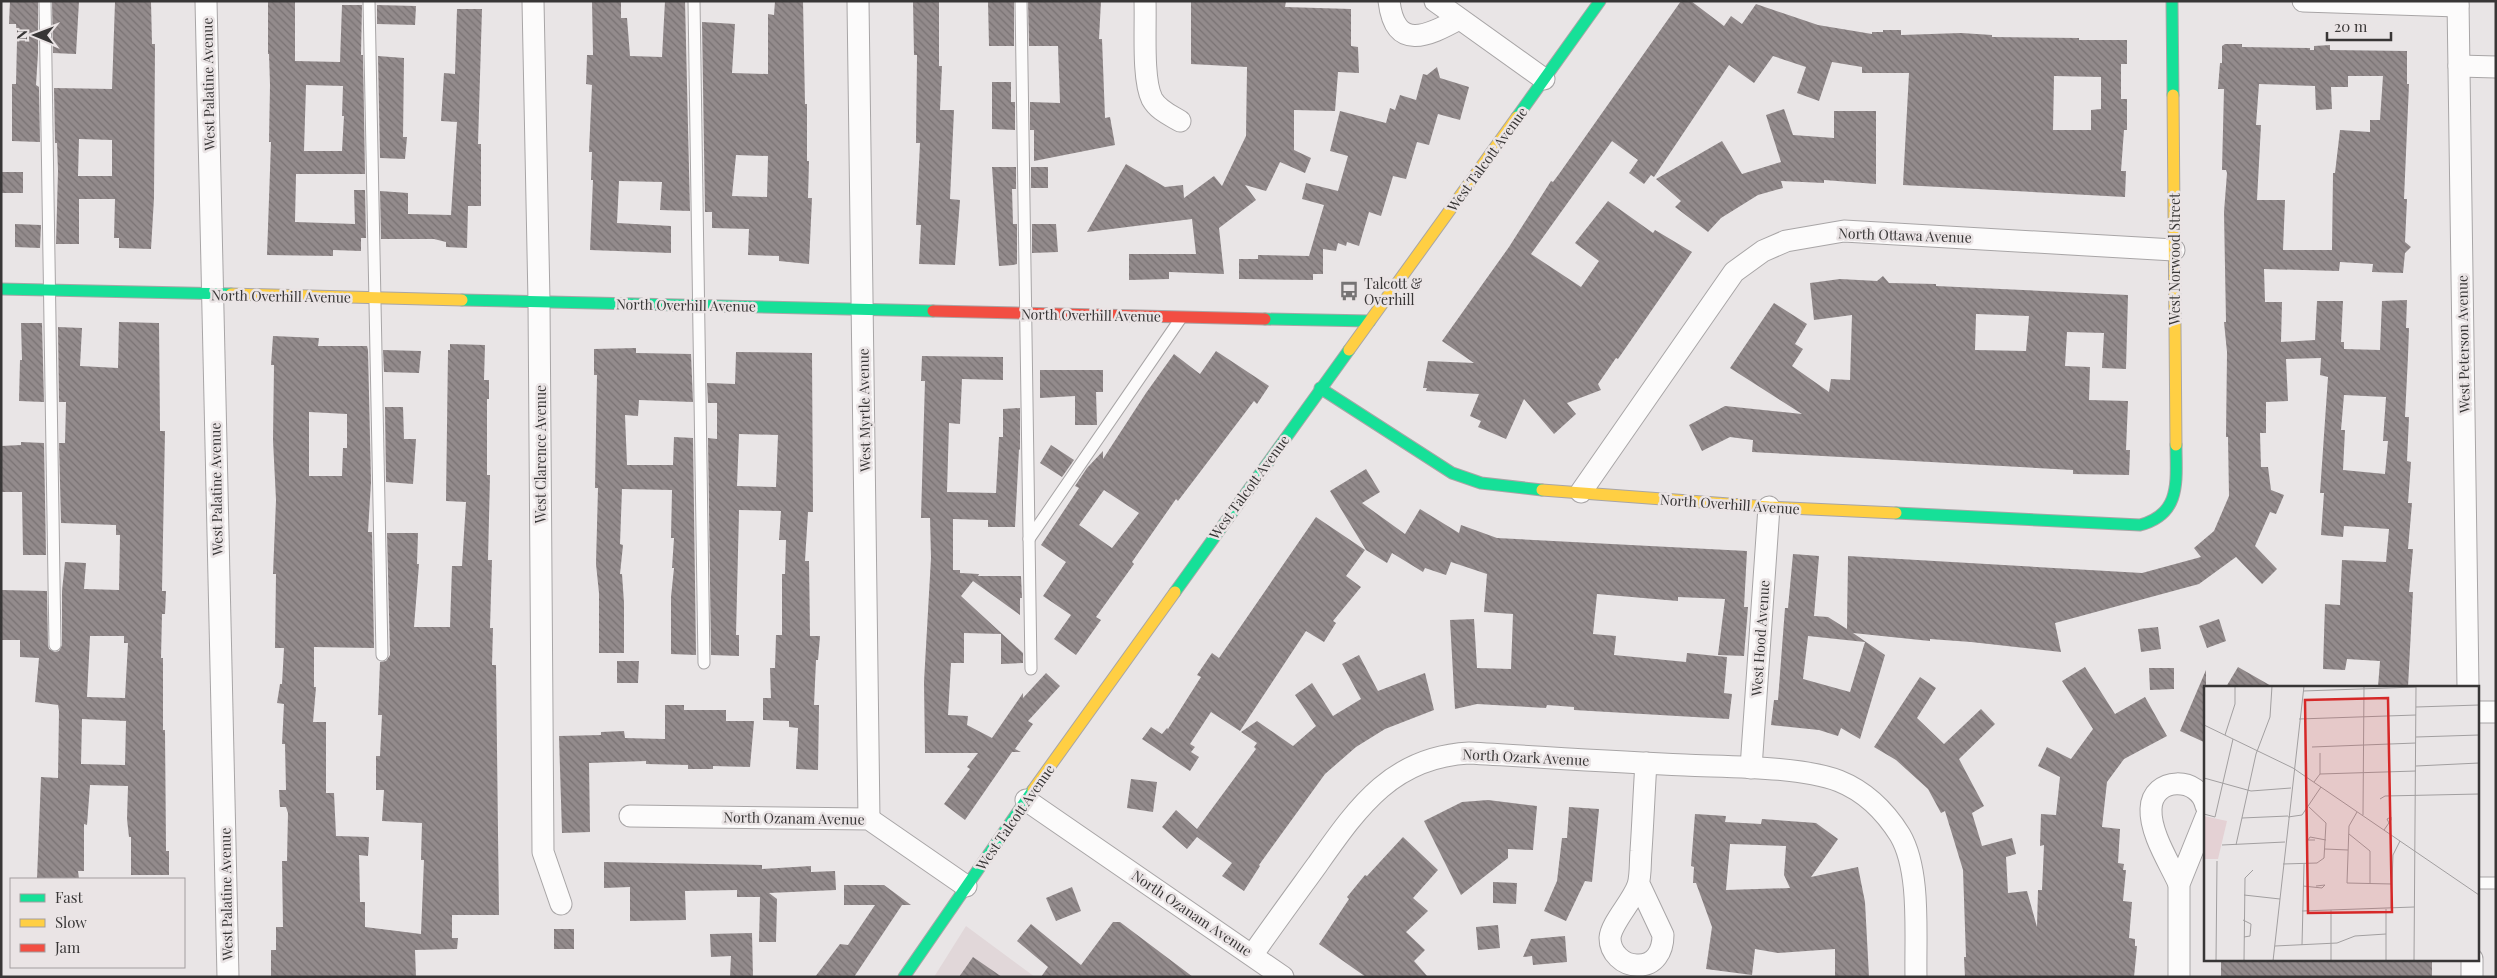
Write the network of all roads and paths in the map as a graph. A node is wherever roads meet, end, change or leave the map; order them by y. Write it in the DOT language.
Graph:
graph roads {
  1 [pos="45,1"];
  2 [pos="206,1"];
  3 [pos="369,1"];
  4 [pos="533,1"];
  5 [pos="694,1"];
  6 [pos="858,1"];
  7 [pos="1021,1"];
  8 [pos="1145,1"];
  9 [pos="1390,1"];
  10 [pos="1435,1"];
  11 [pos="1600,1"];
  12 [pos="2172,1"];
  13 [pos="2302,1"];
  14 [pos="2458,4"];
  15 [pos="1459,20"];
  16 [pos="2458,66"];
  17 [pos="2496,67"];
  18 [pos="1544,79"];
  19 [pos="1180,121"];
  20 [pos="2174,250"];
  21 [pos="1,289"];
  22 [pos="51,290"];
  23 [pos="212,294"];
  24 [pos="374,298"];
  25 [pos="539,302"];
  26 [pos="700,305"];
  27 [pos="863,309"];
  28 [pos="1025,313"];
  29 [pos="1182,317"];
  30 [pos="1370,321"];
  31 [pos="1320,388"];
  32 [pos="1581,492"];
  33 [pos="1769,507"];
  34 [pos="2165,514"];
  35 [pos="1029,539"];
  36 [pos="55,645"];
  37 [pos="382,655"];
  38 [pos="704,663"];
  39 [pos="1031,669"];
  40 [pos="2468,686"];
  41 [pos="2480,712"];
  42 [pos="2496,712"];
  43 [pos="1646,763"];
  44 [pos="1751,768"];
  45 [pos="2204,798"];
  46 [pos="1026,800"];
  47 [pos="630,816"];
  48 [pos="869,819"];
  49 [pos="2204,822"];
  50 [pos="2480,883"];
  51 [pos="2496,883"];
  52 [pos="1639,884"];
  53 [pos="2179,884"];
  54 [pos="966,886"];
  55 [pos="561,904"];
  56 [pos="1253,954"];
  57 [pos="2472,960"];
  58 [pos="228,977"];
  59 [pos="904,977"];
  60 [pos="1283,977"];
  61 [pos="1916,977"];
  62 [pos="2179,977"];
  63 [pos="2472,977"];
  1 -- 22 [label="lane"];
  2 -- 23 [label="street, West Palatine Avenue"];
  3 -- 24 [label="lane"];
  4 -- 25 [label="street, West Clarence Avenue"];
  5 -- 26 [label="lane"];
  6 -- 27 [label="street, West Myrtle Avenue"];
  7 -- 28 [label="lane"];
  8 -- 19 [label="street"];
  9 -- 15 [label="street"];
  10 -- 15 [label="street"];
  11 -- 18 [label="street, West Talcott Avenue"];
  12 -- 20 [label="street, West Norwood Street"];
  13 -- 14 [label="street"];
  14 -- 16 [label="street, West Peterson Avenue"];
  15 -- 18 [label="street"];
  16 -- 17 [label="street"];
  16 -- 40 [label="street, West Peterson Avenue"];
  18 -- 30 [label="street, West Talcott Avenue"];
  20 -- 32 [label="street, North Ottawa Avenue"];
  20 -- 34 [label="street, West Norwood Street"];
  21 -- 22 [label="street, North Overhill Avenue"];
  22 -- 23 [label="street, North Overhill Avenue"];
  22 -- 36 [label="lane"];
  23 -- 24 [label="street, North Overhill Avenue"];
  23 -- 58 [label="street, West Palatine Avenue"];
  24 -- 25 [label="street, North Overhill Avenue"];
  24 -- 37 [label="lane"];
  25 -- 26 [label="street, North Overhill Avenue"];
  25 -- 55 [label="street, West Clarence Avenue"];
  26 -- 27 [label="street, North Overhill Avenue"];
  26 -- 38 [label="lane"];
  27 -- 28 [label="street, North Overhill Avenue"];
  27 -- 48 [label="street, West Myrtle Avenue"];
  28 -- 29 [label="street, North Overhill Avenue"];
  28 -- 35 [label="lane"];
  29 -- 30 [label="street, North Overhill Avenue"];
  29 -- 35 [label="lane"];
  30 -- 31 [label="street, West Talcott Avenue"];
  31 -- 32 [label="street, North Overhill Avenue"];
  31 -- 46 [label="street, West Talcott Avenue"];
  32 -- 33 [label="street, North Overhill Avenue"];
  33 -- 34 [label="street, North Overhill Avenue"];
  33 -- 44 [label="street, West Hood Avenue"];
  35 -- 39 [label="lane"];
  41 -- 42 [label="street"];
  43 -- 44 [label="street, North Ozark Avenue"];
  43 -- 52 [label="street"];
  43 -- 56 [label="street, North Ozark Avenue"];
  44 -- 61 [label="street, North Ozark Avenue"];
  45 -- 53 [label="street"];
  46 -- 54 [label="street, West Talcott Avenue"];
  46 -- 56 [label="street, North Ozanam Avenue"];
  47 -- 48 [label="street, North Ozanam Avenue"];
  48 -- 54 [label="street, North Ozanam Avenue"];
  49 -- 53 [label="street"];
  50 -- 51 [label="lane"];
  53 -- 62 [label="street"];
  54 -- 59 [label="street, West Talcott Avenue"];
  56 -- 60 [label="street, North Ozanam Avenue"];
  57 -- 63 [label="street"];
}
